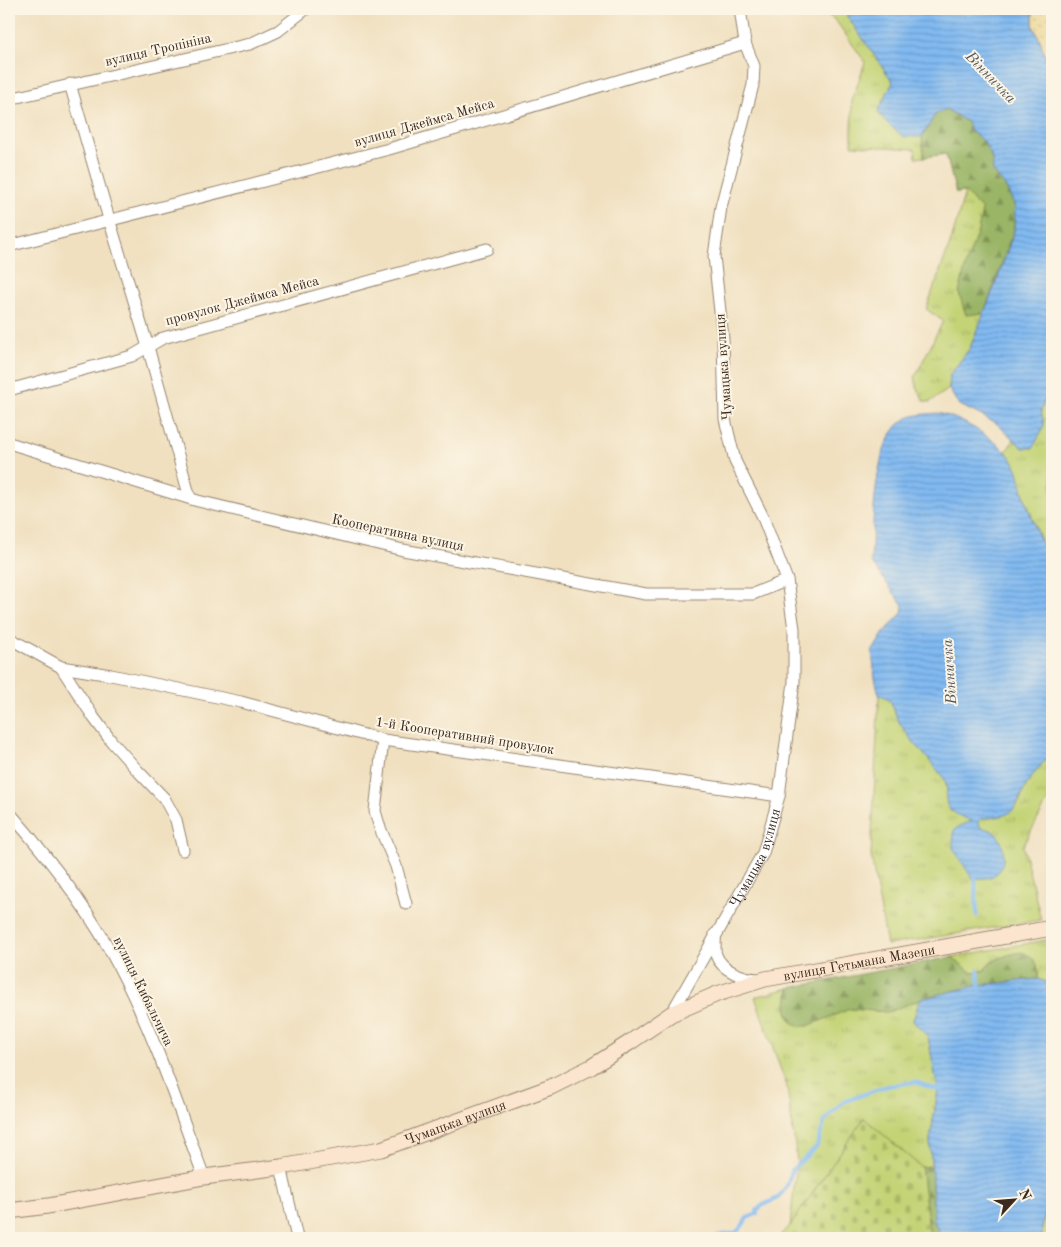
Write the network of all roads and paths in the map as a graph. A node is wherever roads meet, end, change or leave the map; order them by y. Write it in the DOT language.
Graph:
graph roads {
  1 [pos="306,9"];
  2 [pos="740,9"];
  3 [pos="745,43"];
  4 [pos="70,84"];
  5 [pos="9,99"];
  6 [pos="109,219"];
  7 [pos="9,246"];
  8 [pos="487,249"];
  9 [pos="148,347"];
  10 [pos="9,390"];
  11 [pos="9,444"];
  12 [pos="190,498"];
  13 [pos="787,580"];
  14 [pos="9,638"];
  15 [pos="61,667"];
  16 [pos="383,740"];
  17 [pos="779,796"];
  18 [pos="9,812"];
  19 [pos="183,850"];
  20 [pos="406,904"];
  21 [pos="1052,928"];
  22 [pos="715,934"];
  23 [pos="766,979"];
  24 [pos="671,1014"];
  25 [pos="281,1167"];
  26 [pos="204,1176"];
  27 [pos="9,1211"];
  28 [pos="297,1238"];
  1 -- 4 [label="street, вулиця Тропініна"];
  2 -- 3 [label="street, Чумацька вулиця"];
  3 -- 6 [label="street, вулиця Джеймса Мейса"];
  3 -- 13 [label="street, Чумацька вулиця"];
  4 -- 5 [label="street, вулиця Тропініна"];
  4 -- 6 [label="street"];
  6 -- 7 [label="street, вулиця Джеймса Мейса"];
  6 -- 9 [label="street"];
  8 -- 9 [label="street, провулок Джеймса Мейса"];
  9 -- 10 [label="street, провулок Джеймса Мейса"];
  9 -- 12 [label="street"];
  11 -- 12 [label="street, Кооперативна вулиця"];
  12 -- 13 [label="street, Кооперативна вулиця"];
  13 -- 17 [label="street, Чумацька вулиця"];
  14 -- 15 [label="street, 1-й Кооперативний провулок"];
  15 -- 16 [label="street, 1-й Кооперативний провулок"];
  15 -- 19 [label="street"];
  16 -- 17 [label="street, 1-й Кооперативний провулок"];
  16 -- 20 [label="street"];
  17 -- 22 [label="street, Чумацька вулиця"];
  18 -- 26 [label="street, вулиця Кибальчича"];
  21 -- 23 [label="street, вулиця Гетьмана Мазепи"];
  22 -- 23 [label="street"];
  22 -- 24 [label="street, Чумацька вулиця"];
  23 -- 24 [label="street, вулиця Гетьмана Мазепи"];
  24 -- 25 [label="street, Чумацька вулиця"];
  25 -- 26 [label="street, Чумацька вулиця"];
  25 -- 28 [label="street"];
  26 -- 27 [label="street, Чумацька вулиця"];
}
